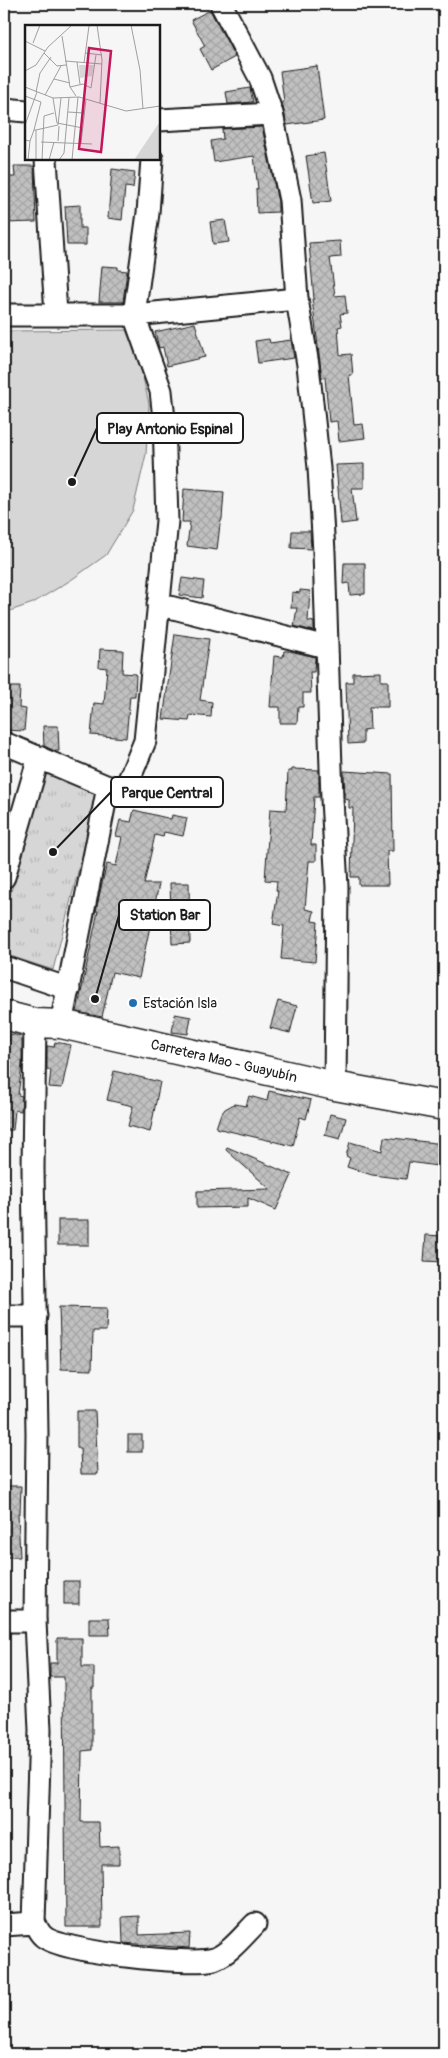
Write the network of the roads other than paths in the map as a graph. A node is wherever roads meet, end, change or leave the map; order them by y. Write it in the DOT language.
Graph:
graph roads {
  1 [pos="221,4"];
  2 [pos="4,108"];
  3 [pos="25,111"];
  4 [pos="272,114"];
  5 [pos="160,120"];
  6 [pos="46,160"];
  7 [pos="152,160"];
  8 [pos="297,299"];
  9 [pos="56,314"];
  10 [pos="4,315"];
  11 [pos="134,315"];
  12 [pos="158,604"];
  13 [pos="326,647"];
  14 [pos="4,743"];
  15 [pos="39,757"];
  16 [pos="108,786"];
  17 [pos="4,877"];
  18 [pos="4,967"];
  19 [pos="68,989"];
  20 [pos="4,1015"];
  21 [pos="48,1023"];
  22 [pos="336,1086"];
  23 [pos="444,1106"];
  24 [pos="4,1316"];
  25 [pos="36,1316"];
  26 [pos="35,1620"];
  27 [pos="4,1621"];
  28 [pos="34,1923"];
  29 [pos="255,1924"];
  30 [pos="4,1925"];
  1 -- 4 [label="street"];
  2 -- 3 [label="street"];
  4 -- 5 [label="street"];
  4 -- 8 [label="street"];
  6 -- 9 [label="street"];
  7 -- 11 [label="street"];
  8 -- 11 [label="street"];
  8 -- 13 [label="street"];
  9 -- 10 [label="street"];
  9 -- 11 [label="street"];
  11 -- 12 [label="street"];
  12 -- 13 [label="street"];
  12 -- 16 [label="street"];
  13 -- 22 [label="street"];
  14 -- 15 [label="street"];
  15 -- 16 [label="street"];
  15 -- 17 [label="street"];
  16 -- 19 [label="street"];
  18 -- 19 [label="street"];
  19 -- 21 [label="street"];
  20 -- 21 [label="main road, Carretera Mao - Guayubín"];
  21 -- 22 [label="main road, Carretera Mao - Guayubín"];
  21 -- 25 [label="street"];
  22 -- 23 [label="main road, Carretera Mao - Guayubín"];
  24 -- 25 [label="street"];
  25 -- 26 [label="street"];
  26 -- 27 [label="street"];
  26 -- 28 [label="street"];
  28 -- 29 [label="street"];
  28 -- 30 [label="street"];
}
